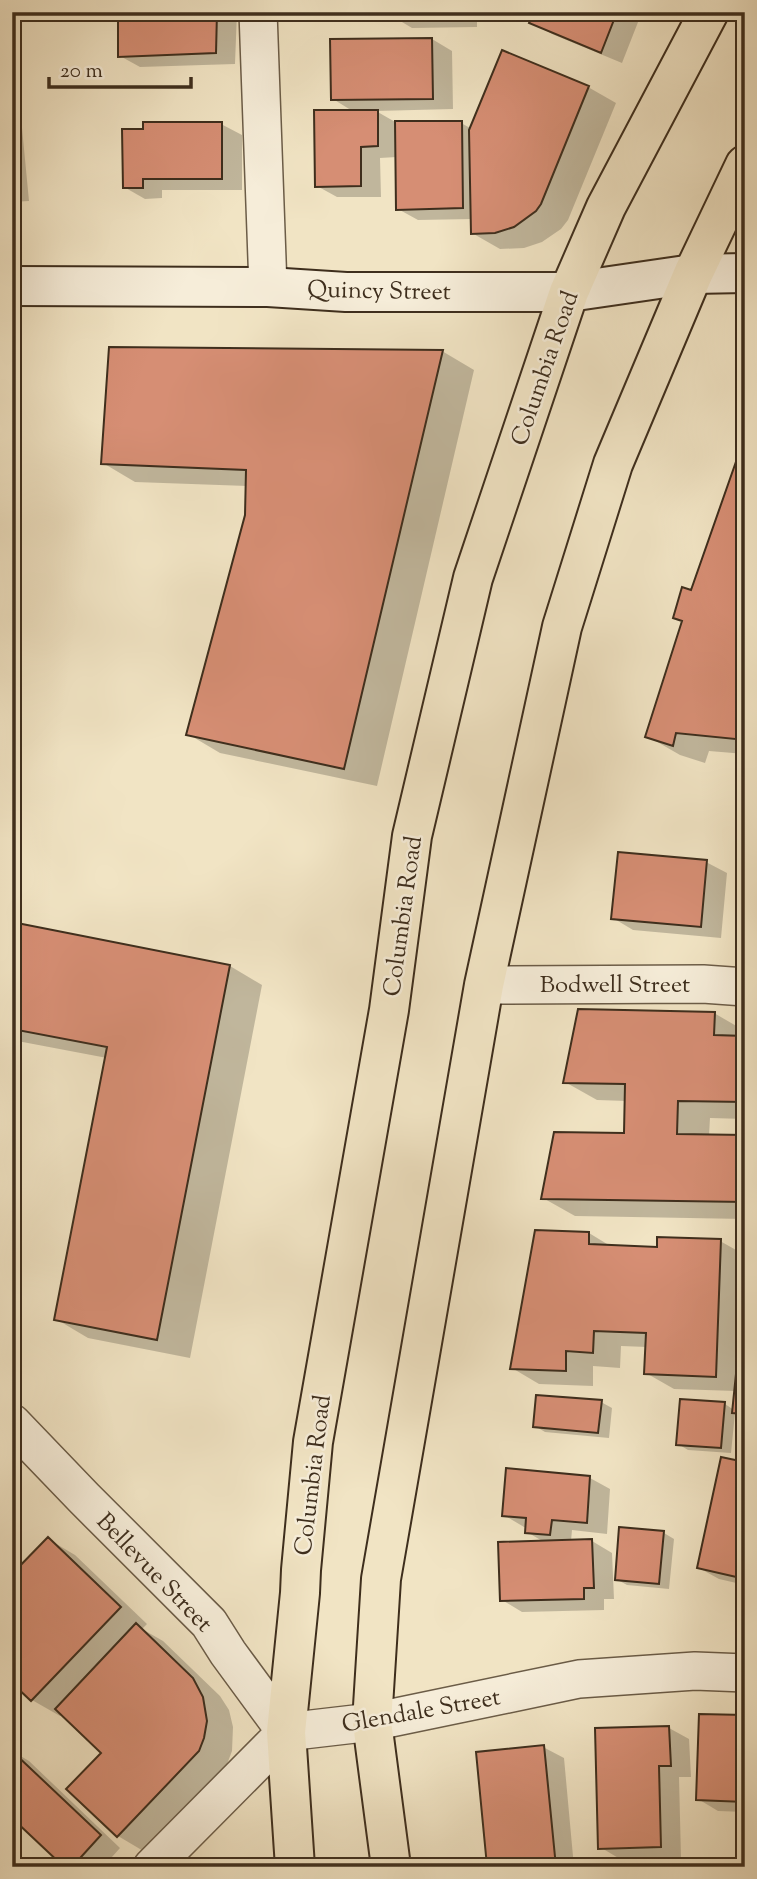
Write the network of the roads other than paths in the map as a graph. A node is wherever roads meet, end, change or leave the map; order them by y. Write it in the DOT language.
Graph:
graph roads {
  1 [pos="258,12"];
  2 [pos="709,12"];
  3 [pos="745,165"];
  4 [pos="745,273"];
  5 [pos="693,274"];
  6 [pos="12,286"];
  7 [pos="268,287"];
  8 [pos="569,292"];
  9 [pos="484,985"];
  10 [pos="745,987"];
  11 [pos="12,1423"];
  12 [pos="745,1673"];
  13 [pos="372,1721"];
  14 [pos="286,1731"];
  15 [pos="152,1867"];
  16 [pos="295,1867"];
  17 [pos="391,1867"];
  1 -- 7 [label="street"];
  2 -- 8 [label="main road, Columbia Road"];
  3 -- 5 [label="main road"];
  4 -- 5 [label="main road, Quincy Street"];
  5 -- 8 [label="main road, Quincy Street"];
  5 -- 9 [label="main road"];
  6 -- 7 [label="main road, Quincy Street"];
  7 -- 8 [label="main road, Quincy Street"];
  8 -- 14 [label="main road, Columbia Road"];
  9 -- 10 [label="street, Bodwell Street"];
  9 -- 13 [label="main road"];
  11 -- 14 [label="street, Bellevue Street"];
  12 -- 13 [label="street, Glendale Street"];
  13 -- 14 [label="street, Glendale Street"];
  13 -- 17 [label="main road"];
  14 -- 15 [label="street"];
  14 -- 16 [label="main road, Columbia Road"];
}
